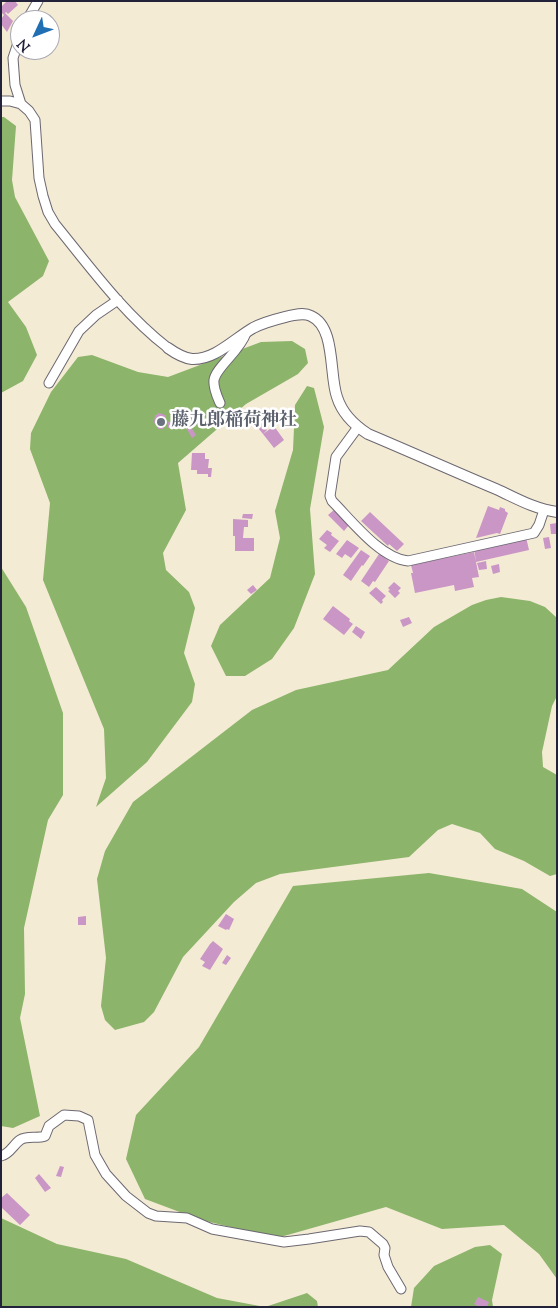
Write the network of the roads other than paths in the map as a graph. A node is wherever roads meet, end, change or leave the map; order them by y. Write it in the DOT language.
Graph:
graph roads {
  1 [pos="13,60"];
  2 [pos="1,100"];
  3 [pos="21,104"];
  4 [pos="118,300"];
  5 [pos="246,333"];
  6 [pos="168,348"];
  7 [pos="49,383"];
  8 [pos="220,403"];
  9 [pos="358,427"];
  10 [pos="544,510"];
  11 [pos="557,512"];
  12 [pos="1,1156"];
  13 [pos="401,1288"];
  1 -- 3 [label="street"];
  2 -- 3 [label="street"];
  3 -- 4 [label="street"];
  4 -- 6 [label="street"];
  4 -- 7 [label="street"];
  5 -- 6 [label="street"];
  5 -- 8 [label="street"];
  5 -- 9 [label="street"];
  9 -- 10 [label="street"];
  9 -- 10 [label="street"];
  10 -- 11 [label="street"];
  12 -- 13 [label="street"];
}
